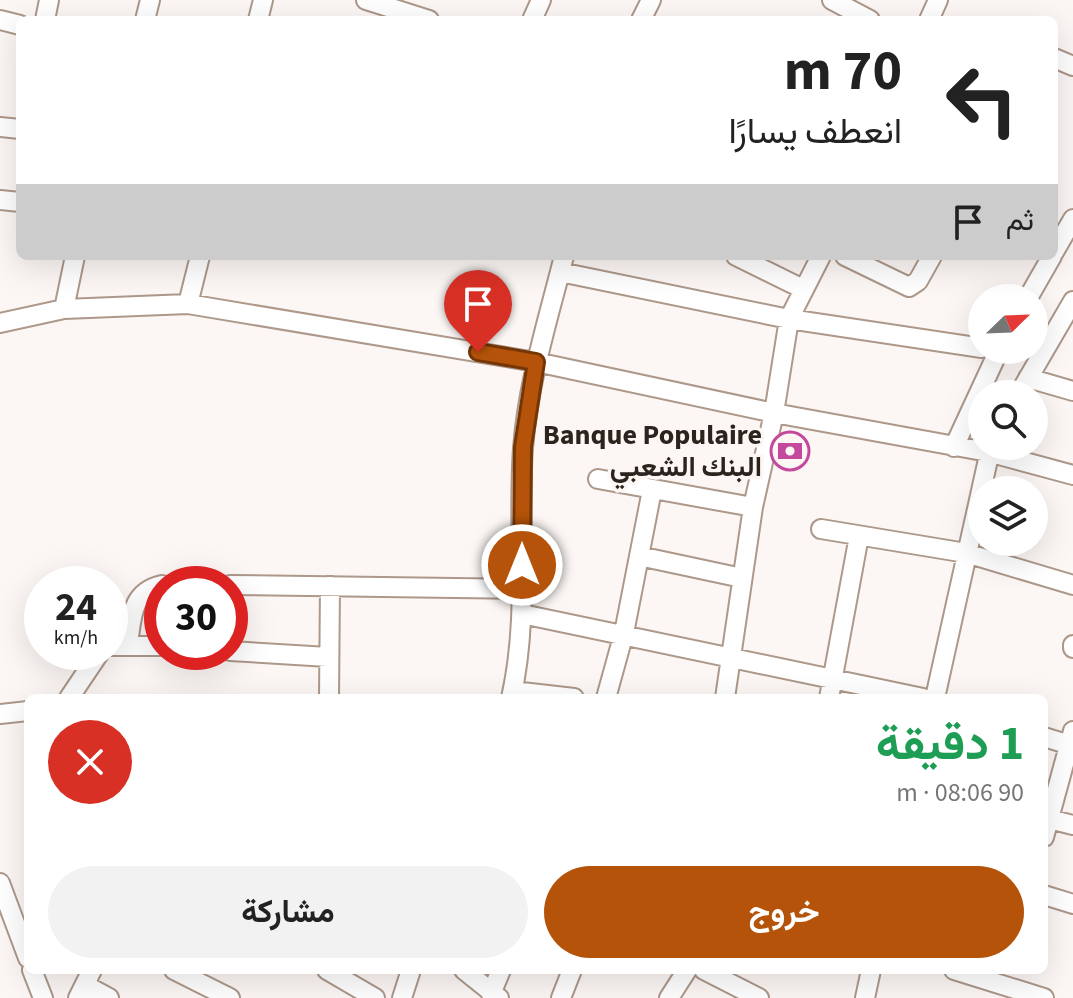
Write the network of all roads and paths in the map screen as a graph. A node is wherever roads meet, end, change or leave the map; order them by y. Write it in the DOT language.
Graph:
graph roads {
  1 [pos="832,0"];
  2 [pos="371,1"];
  3 [pos="422,12"];
  4 [pos="862,16"];
  5 [pos="1073,219"];
  6 [pos="1058,245"];
  7 [pos="74,260"];
  8 [pos="199,260"];
  9 [pos="744,260"];
  10 [pos="819,260"];
  11 [pos="853,260"];
  12 [pos="930,260"];
  13 [pos="1050,260"];
  14 [pos="562,264"];
  15 [pos="1036,284"];
  16 [pos="803,289"];
  17 [pos="1073,301"];
  18 [pos="188,304"];
  19 [pos="64,309"];
  20 [pos="789,319"];
  21 [pos="0,323"];
  22 [pos="968,346"];
  23 [pos="536,362"];
  24 [pos="992,364"];
  25 [pos="1027,380"];
  26 [pos="1048,388"];
  27 [pos="1073,391"];
  28 [pos="774,413"];
  29 [pos="954,447"];
  30 [pos="968,448"];
  31 [pos="987,460"];
  32 [pos="1025,460"];
  33 [pos="1073,475"];
  34 [pos="598,479"];
  35 [pos="652,490"];
  36 [pos="753,507"];
  37 [pos="821,529"];
  38 [pos="859,536"];
  39 [pos="966,553"];
  40 [pos="639,556"];
  41 [pos="742,578"];
  42 [pos="248,585"];
  43 [pos="1073,585"];
  44 [pos="330,586"];
  45 [pos="522,589"];
  46 [pos="144,593"];
  47 [pos="522,614"];
  48 [pos="128,620"];
  49 [pos="624,633"];
  50 [pos="248,652"];
  51 [pos="732,655"];
  52 [pos="328,657"];
  53 [pos="88,670"];
  54 [pos="831,690"];
  55 [pos="72,694"];
  56 [pos="329,694"];
  57 [pos="512,694"];
  58 [pos="607,694"];
  59 [pos="726,694"];
  60 [pos="877,694"];
  61 [pos="936,694"];
  62 [pos="24,711"];
  63 [pos="0,714"];
  64 [pos="1048,738"];
  65 [pos="1072,741"];
  66 [pos="1048,825"];
  67 [pos="1073,825"];
  68 [pos="1048,828"];
  69 [pos="0,883"];
  70 [pos="1048,896"];
  71 [pos="1073,904"];
  72 [pos="24,947"];
  73 [pos="34,974"];
  74 [pos="182,974"];
  75 [pos="334,974"];
  76 [pos="410,974"];
  77 [pos="469,974"];
  78 [pos="500,974"];
  79 [pos="570,974"];
  80 [pos="684,974"];
  81 [pos="712,974"];
  82 [pos="870,974"];
  83 [pos="967,974"];
  84 [pos="85,984"];
  85 [pos="1004,985"];
  86 [pos="495,996"];
  87 [pos="756,997"];
  88 [pos="43,998"];
  89 [pos="109,998"];
  90 [pos="230,998"];
  91 [pos="375,998"];
  92 [pos="402,998"];
  93 [pos="561,998"];
  94 [pos="669,998"];
  95 [pos="865,998"];
  96 [pos="1044,998"];
  1 -- 4 [label="street"];
  2 -- 3 [label="street"];
  5 -- 6 [label="street"];
  7 -- 19 [label="street"];
  8 -- 18 [label="street"];
  9 -- 16 [label="street"];
  10 -- 16 [label="street"];
  11 -- 12 [label="street"];
  13 -- 15 [label="street"];
  14 -- 20 [label="street"];
  14 -- 23 [label="street"];
  16 -- 20 [label="street"];
  17 -- 25 [label="street"];
  18 -- 19 [label="street"];
  18 -- 23 [label="street"];
  19 -- 21 [label="street"];
  20 -- 22 [label="street"];
  20 -- 28 [label="street"];
  23 -- 28 [label="street"];
  23 -- 45 [label="street"];
  24 -- 29 [label="street"];
  26 -- 27 [label="street"];
  28 -- 29 [label="street"];
  28 -- 36 [label="street"];
  29 -- 30 [label="street"];
  31 -- 39 [label="street"];
  32 -- 33 [label="street"];
  34 -- 35 [label="street"];
  35 -- 36 [label="street"];
  35 -- 40 [label="street"];
  36 -- 41 [label="street"];
  37 -- 38 [label="street"];
  38 -- 39 [label="street"];
  38 -- 54 [label="street"];
  39 -- 43 [label="street"];
  39 -- 61 [label="street"];
  40 -- 41 [label="street"];
  40 -- 49 [label="street"];
  41 -- 51 [label="street"];
  42 -- 44 [label="street"];
  44 -- 45 [label="street"];
  44 -- 52 [label="street"];
  45 -- 47 [label="street"];
  46 -- 48 [label="street"];
  47 -- 49 [label="street"];
  47 -- 57 [label="street"];
  49 -- 51 [label="street"];
  49 -- 58 [label="street"];
  50 -- 52 [label="street"];
  51 -- 54 [label="street"];
  51 -- 59 [label="street"];
  52 -- 56 [label="street"];
  53 -- 55 [label="street"];
  54 -- 60 [label="street"];
  62 -- 63 [label="street"];
  64 -- 65 [label="street"];
  65 -- 66 [label="street"];
  67 -- 68 [label="street"];
  69 -- 72 [label="street"];
  70 -- 71 [label="street"];
  73 -- 88 [label="street"];
  74 -- 90 [label="street"];
  75 -- 91 [label="street"];
  76 -- 92 [label="street"];
  77 -- 86 [label="street"];
  78 -- 86 [label="street"];
  79 -- 93 [label="street"];
  80 -- 94 [label="street"];
  81 -- 87 [label="street"];
  82 -- 95 [label="street"];
  83 -- 85 [label="street"];
  84 -- 89 [label="street"];
  85 -- 96 [label="street"];
}
